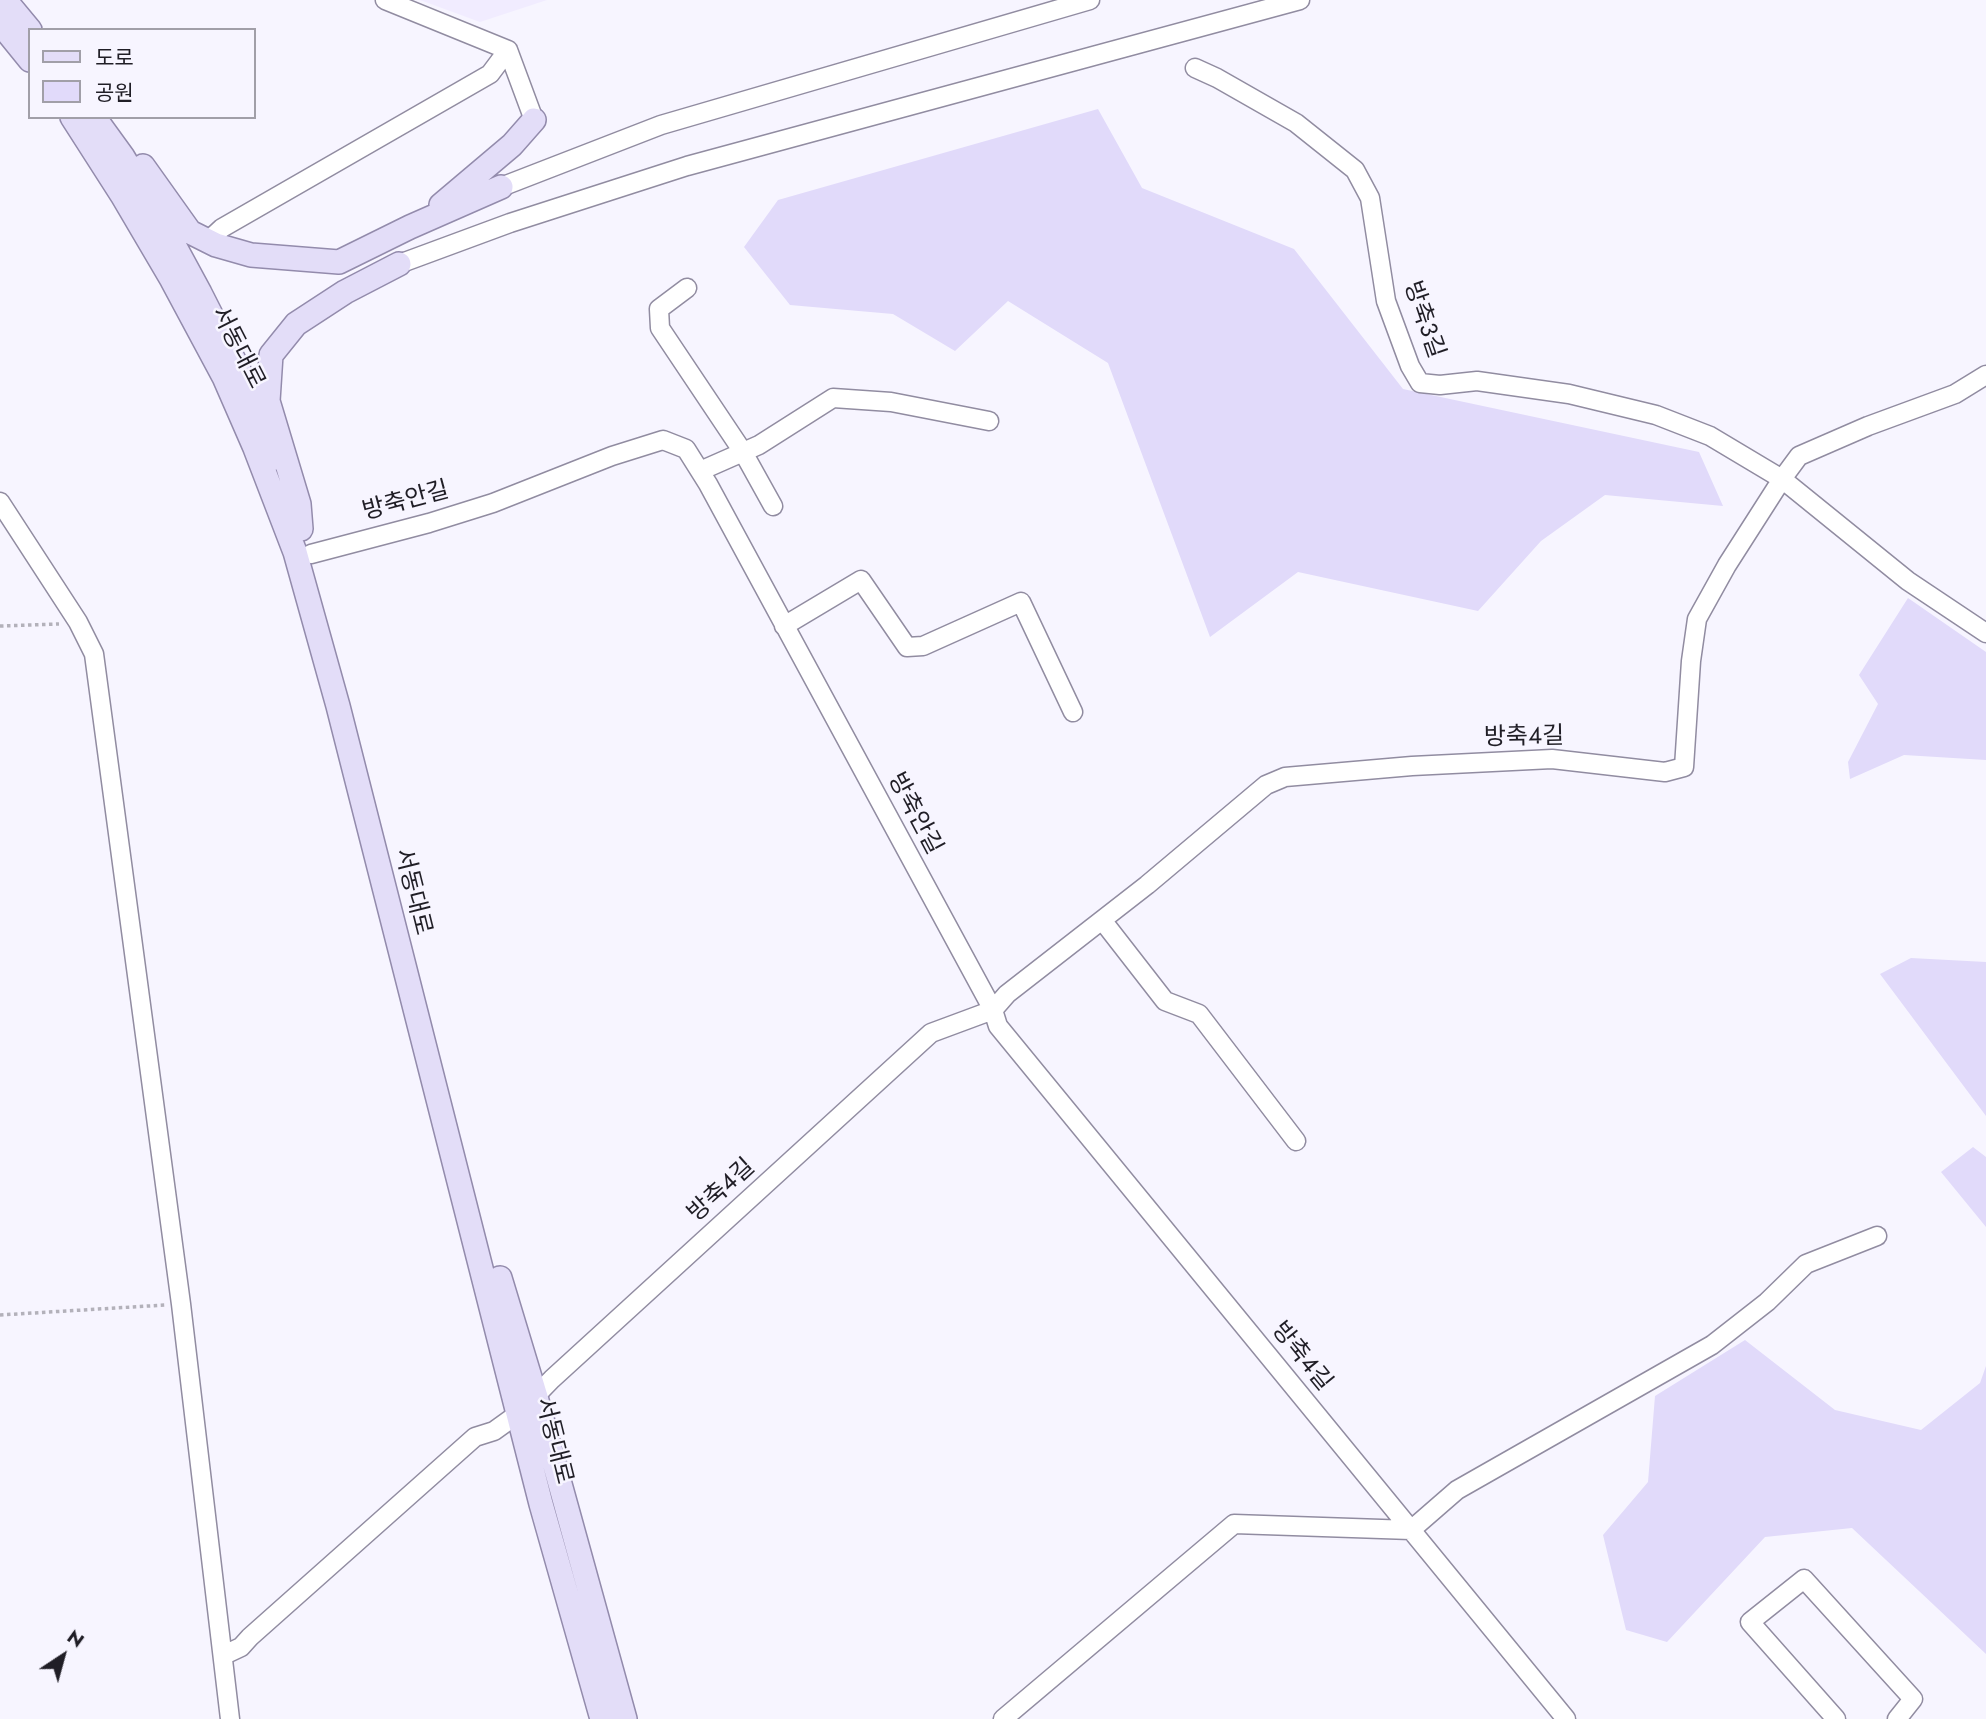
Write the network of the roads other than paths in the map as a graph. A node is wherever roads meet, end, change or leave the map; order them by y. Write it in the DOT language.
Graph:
graph roads {
  1 [pos="5,0"];
  2 [pos="385,0"];
  3 [pos="1090,0"];
  4 [pos="1300,0"];
  5 [pos="0,23"];
  6 [pos="28,28"];
  7 [pos="508,50"];
  8 [pos="28,58"];
  9 [pos="1195,68"];
  10 [pos="73,119"];
  11 [pos="97,120"];
  12 [pos="534,120"];
  13 [pos="501,187"];
  14 [pos="422,221"];
  15 [pos="208,242"];
  16 [pos="399,264"];
  17 [pos="687,288"];
  18 [pos="1986,375"];
  19 [pos="989,421"];
  20 [pos="743,452"];
  21 [pos="700,471"];
  22 [pos="1782,479"];
  23 [pos="0,502"];
  24 [pos="773,506"];
  25 [pos="301,529"];
  26 [pos="311,554"];
  27 [pos="784,626"];
  28 [pos="1986,633"];
  29 [pos="1073,712"];
  30 [pos="1102,920"];
  31 [pos="995,1018"];
  32 [pos="1296,1141"];
  33 [pos="1877,1236"];
  34 [pos="528,1405"];
  35 [pos="1411,1530"];
  36 [pos="223,1654"];
  37 [pos="230,1719"];
  38 [pos="602,1719"];
  39 [pos="625,1719"];
  40 [pos="1003,1719"];
  41 [pos="1566,1719"];
  42 [pos="1836,1719"];
  43 [pos="1897,1719"];
  1 -- 6 [label="main road"];
  2 -- 7 [label="street"];
  3 -- 13 [label="street"];
  4 -- 16 [label="street"];
  5 -- 8 [label="main road"];
  7 -- 12 [label="street"];
  7 -- 15 [label="street"];
  9 -- 22 [label="street, 방축3길"];
  10 -- 34 [label="main road, 서동대로"];
  11 -- 15 [label="main road"];
  11 -- 25 [label="main road, 서동대로"];
  12 -- 14 [label="main road"];
  13 -- 14 [label="main road"];
  14 -- 15 [label="main road"];
  16 -- 25 [label="main road"];
  17 -- 20 [label="street"];
  18 -- 22 [label="street"];
  19 -- 20 [label="street"];
  20 -- 21 [label="street"];
  20 -- 24 [label="street"];
  21 -- 26 [label="street, 방축안길"];
  21 -- 27 [label="street, 방축안길"];
  22 -- 28 [label="street, 방축3길"];
  22 -- 30 [label="street, 방축4길"];
  23 -- 36 [label="street"];
  25 -- 26 [label="main road, 서동대로"];
  26 -- 34 [label="main road, 서동대로"];
  27 -- 29 [label="street"];
  27 -- 31 [label="street, 방축안길"];
  30 -- 31 [label="street, 방축4길"];
  30 -- 32 [label="street"];
  31 -- 34 [label="street, 방축4길"];
  31 -- 35 [label="street, 방축4길"];
  33 -- 35 [label="street"];
  34 -- 36 [label="street, 방축4길"];
  34 -- 38 [label="main road, 서동대로"];
  34 -- 39 [label="main road, 서동대로"];
  35 -- 40 [label="street"];
  35 -- 41 [label="street, 방축4길"];
  36 -- 37 [label="street"];
  42 -- 43 [label="street"];
}
